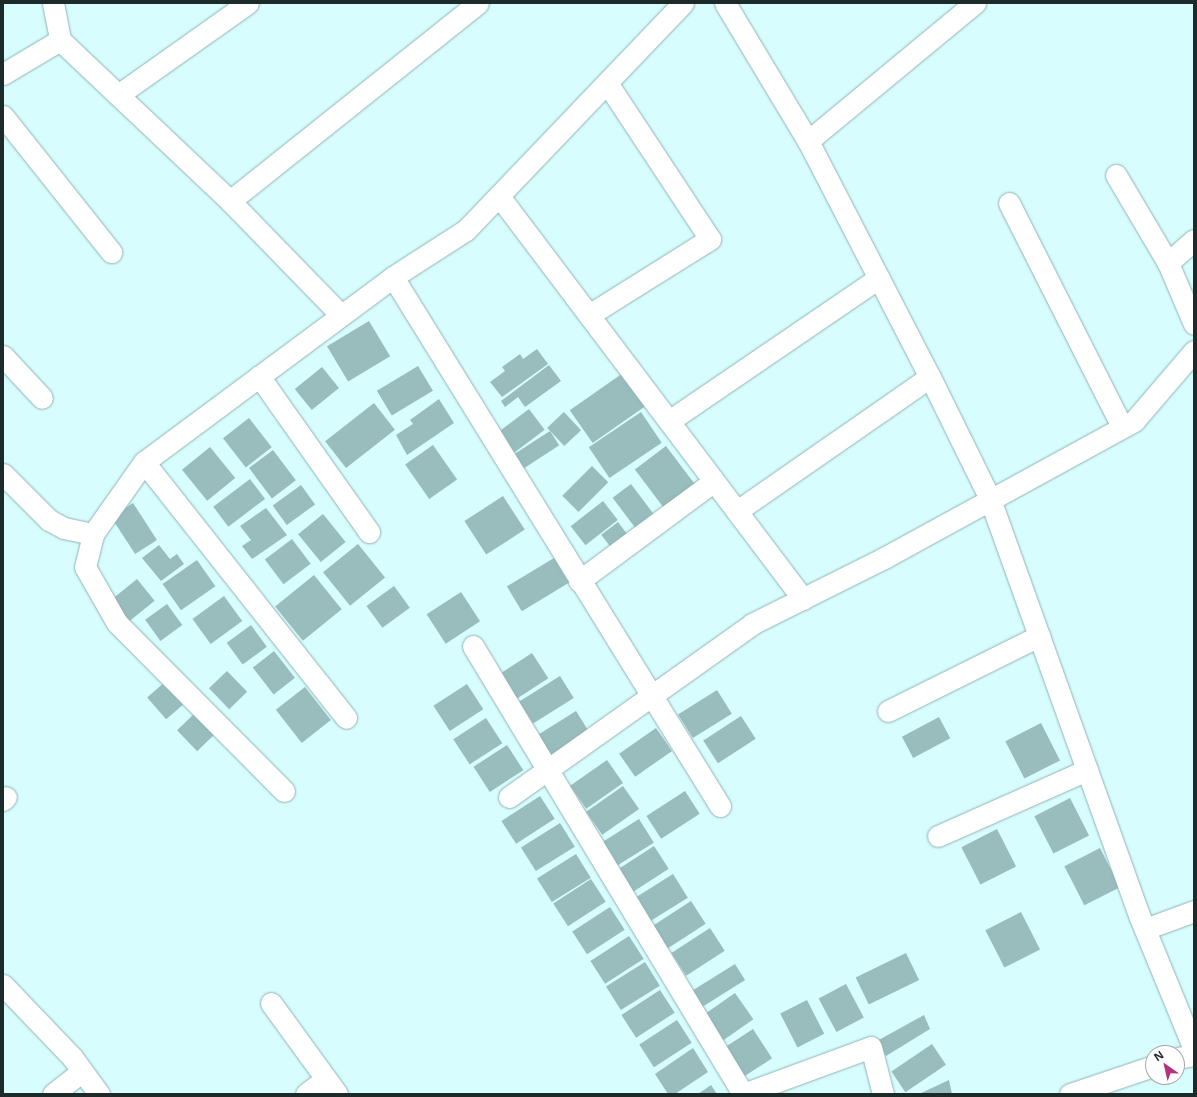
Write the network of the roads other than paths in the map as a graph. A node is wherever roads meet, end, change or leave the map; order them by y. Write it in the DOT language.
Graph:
graph roads {
  1 [pos="53,3"];
  2 [pos="248,3"];
  3 [pos="683,3"];
  4 [pos="725,3"];
  5 [pos="975,3"];
  6 [pos="475,4"];
  7 [pos="60,40"];
  8 [pos="3,74"];
  9 [pos="607,83"];
  10 [pos="118,95"];
  11 [pos="3,116"];
  12 [pos="808,141"];
  13 [pos="1116,175"];
  14 [pos="499,196"];
  15 [pos="230,201"];
  16 [pos="1009,203"];
  17 [pos="1194,240"];
  18 [pos="111,252"];
  19 [pos="1168,263"];
  20 [pos="393,277"];
  21 [pos="879,278"];
  22 [pos="341,315"];
  23 [pos="588,315"];
  24 [pos="1194,324"];
  25 [pos="1194,351"];
  26 [pos="3,356"];
  27 [pos="259,376"];
  28 [pos="930,377"];
  29 [pos="42,398"];
  30 [pos="669,421"];
  31 [pos="1122,427"];
  32 [pos="144,462"];
  33 [pos="3,474"];
  34 [pos="714,481"];
  35 [pos="990,499"];
  36 [pos="737,511"];
  37 [pos="369,532"];
  38 [pos="93,534"];
  39 [pos="579,581"];
  40 [pos="803,599"];
  41 [pos="1039,636"];
  42 [pos="473,646"];
  43 [pos="651,696"];
  44 [pos="888,711"];
  45 [pos="346,718"];
  46 [pos="1087,770"];
  47 [pos="546,771"];
  48 [pos="284,791"];
  49 [pos="509,797"];
  50 [pos="720,806"];
  51 [pos="938,836"];
  52 [pos="1194,911"];
  53 [pos="1145,929"];
  54 [pos="4,988"];
  55 [pos="271,1003"];
  56 [pos="1194,1049"];
  57 [pos="1145,1069"];
  58 [pos="82,1071"];
  59 [pos="332,1087"];
  60 [pos="53,1094"];
  61 [pos="99,1094"];
  62 [pos="306,1094"];
  63 [pos="743,1094"];
  64 [pos="883,1094"];
  65 [pos="1070,1094"];
  1 -- 7 [label="street"];
  2 -- 10 [label="street"];
  3 -- 9 [label="street"];
  4 -- 12 [label="street"];
  5 -- 12 [label="street"];
  6 -- 15 [label="street"];
  7 -- 8 [label="street"];
  7 -- 10 [label="street"];
  9 -- 14 [label="street"];
  9 -- 23 [label="street"];
  10 -- 15 [label="street"];
  11 -- 18 [label="street"];
  12 -- 21 [label="street"];
  13 -- 19 [label="street"];
  14 -- 20 [label="street"];
  14 -- 23 [label="street"];
  15 -- 22 [label="street"];
  16 -- 31 [label="street"];
  17 -- 19 [label="street"];
  19 -- 24 [label="street"];
  20 -- 22 [label="street"];
  20 -- 39 [label="street"];
  21 -- 28 [label="street"];
  21 -- 30 [label="street"];
  22 -- 27 [label="street"];
  23 -- 30 [label="street"];
  25 -- 31 [label="street"];
  26 -- 29 [label="street"];
  27 -- 32 [label="street"];
  27 -- 37 [label="street"];
  28 -- 35 [label="street"];
  28 -- 36 [label="street"];
  30 -- 34 [label="street"];
  31 -- 35 [label="street"];
  32 -- 38 [label="street"];
  32 -- 45 [label="street"];
  33 -- 38 [label="street"];
  34 -- 36 [label="street"];
  34 -- 39 [label="street"];
  35 -- 40 [label="street"];
  35 -- 41 [label="street"];
  36 -- 40 [label="street"];
  38 -- 48 [label="street"];
  39 -- 43 [label="street"];
  40 -- 43 [label="street"];
  41 -- 44 [label="street"];
  41 -- 46 [label="street"];
  42 -- 47 [label="street"];
  43 -- 47 [label="street"];
  43 -- 50 [label="street"];
  46 -- 51 [label="street"];
  46 -- 53 [label="street"];
  47 -- 49 [label="street"];
  47 -- 63 [label="street"];
  52 -- 53 [label="street"];
  53 -- 56 [label="street"];
  54 -- 58 [label="street"];
  55 -- 59 [label="street"];
  57 -- 65 [label="street"];
  58 -- 60 [label="street"];
  58 -- 61 [label="street"];
  59 -- 62 [label="street"];
  63 -- 64 [label="street"];
}
